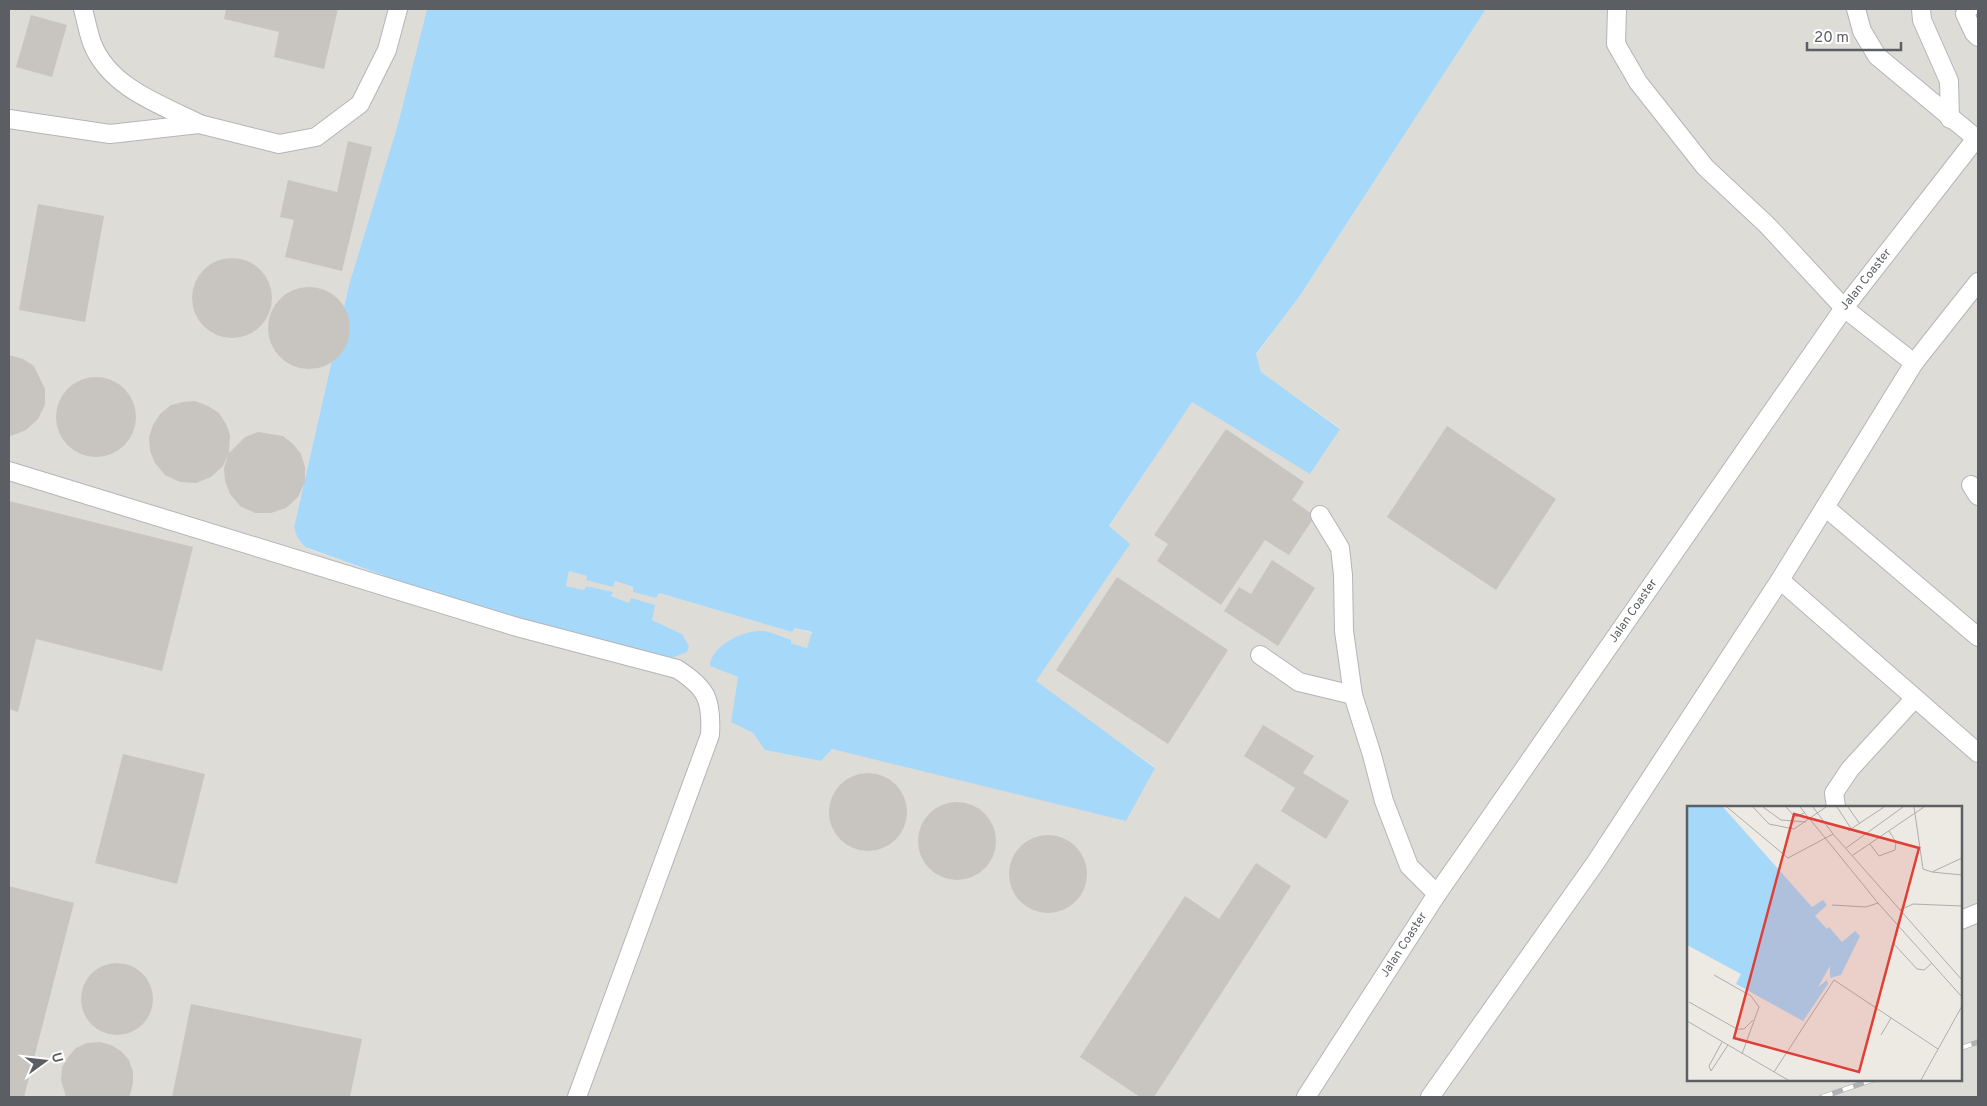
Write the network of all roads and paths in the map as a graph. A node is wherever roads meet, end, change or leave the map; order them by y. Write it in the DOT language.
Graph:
graph roads {
  1 [pos="83,9"];
  2 [pos="398,9"];
  3 [pos="1617,9"];
  4 [pos="1856,9"];
  5 [pos="1921,9"];
  6 [pos="1969,9"];
  7 [pos="1978,38"];
  8 [pos="9,118"];
  9 [pos="1950,119"];
  10 [pos="199,124"];
  11 [pos="1978,138"];
  12 [pos="1978,282"];
  13 [pos="1844,308"];
  14 [pos="1914,363"];
  15 [pos="9,470"];
  16 [pos="1825,507"];
  17 [pos="1320,515"];
  18 [pos="1780,580"];
  19 [pos="1978,637"];
  20 [pos="1260,655"];
  21 [pos="1353,695"];
  22 [pos="1916,698"];
  23 [pos="1978,753"];
  24 [pos="1836,806"];
  25 [pos="1436,894"];
  26 [pos="1978,913"];
  27 [pos="1962,920"];
  28 [pos="1434,1095"];
  29 [pos="577,1097"];
  30 [pos="1306,1097"];
  1 -- 10 [label="lane"];
  2 -- 10 [label="lane"];
  3 -- 13 [label="lane"];
  4 -- 9 [label="lane"];
  5 -- 9 [label="lane"];
  6 -- 7 [label="lane"];
  8 -- 10 [label="lane"];
  9 -- 11 [label="lane"];
  11 -- 13 [label="lane, Jalan Coaster"];
  12 -- 14 [label="lane"];
  13 -- 14 [label="lane"];
  13 -- 25 [label="lane, Jalan Coaster"];
  14 -- 16 [label="lane"];
  15 -- 29 [label="lane"];
  16 -- 18 [label="lane"];
  16 -- 19 [label="lane"];
  17 -- 21 [label="lane"];
  18 -- 22 [label="lane"];
  18 -- 28 [label="lane"];
  20 -- 21 [label="lane"];
  21 -- 25 [label="lane"];
  22 -- 23 [label="lane"];
  22 -- 24 [label="lane"];
  25 -- 30 [label="lane, Jalan Coaster"];
  26 -- 27 [label="lane"];
}
